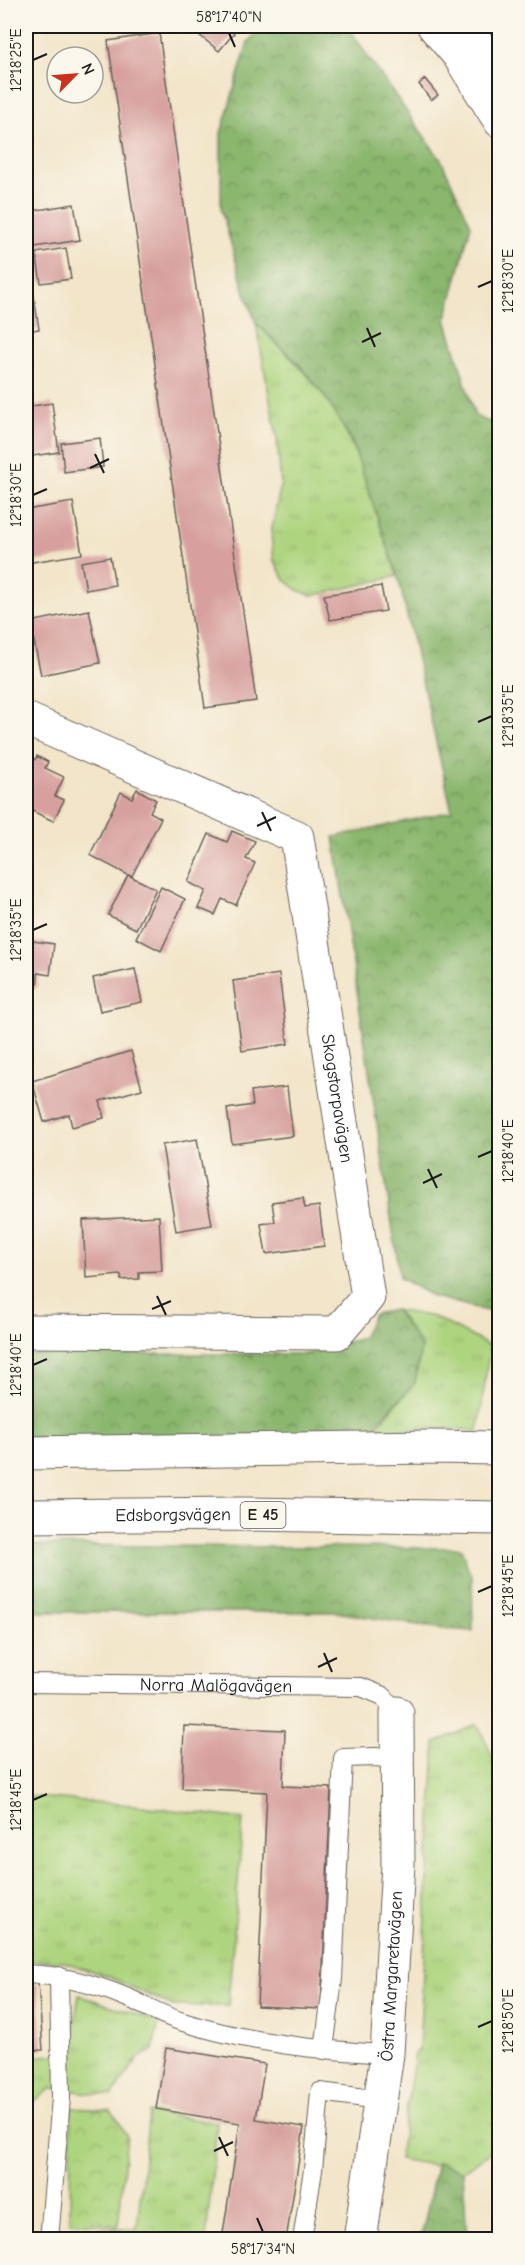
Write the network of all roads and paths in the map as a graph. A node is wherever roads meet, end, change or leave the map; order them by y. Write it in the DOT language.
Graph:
graph roads {
  1 [pos="434,26"];
  2 [pos="464,26"];
  3 [pos="500,74"];
  4 [pos="500,121"];
  5 [pos="26,719"];
  6 [pos="26,1331"];
  7 [pos="500,1448"];
  8 [pos="26,1453"];
  9 [pos="26,1516"];
  10 [pos="500,1518"];
  11 [pos="26,1683"];
  12 [pos="397,1713"];
  13 [pos="397,1759"];
  14 [pos="26,1974"];
  15 [pos="59,1976"];
  16 [pos="324,2050"];
  17 [pos="387,2054"];
  18 [pos="380,2100"];
  19 [pos="49,2240"];
  20 [pos="302,2240"];
  21 [pos="360,2240"];
  1 -- 4 [label="main road"];
  2 -- 3 [label="main road"];
  5 -- 6 [label="main road, Skogstorpavägen"];
  7 -- 8 [label="main road"];
  9 -- 10 [label="main road, Edsborgsvägen / E 45"];
  11 -- 12 [label="lane, Norra Malögavägen"];
  12 -- 13 [label="main road, Östra Margaretavägen"];
  13 -- 16 [label="lane"];
  13 -- 17 [label="main road, Östra Margaretavägen"];
  14 -- 15 [label="lane"];
  15 -- 16 [label="lane"];
  15 -- 19 [label="lane"];
  16 -- 17 [label="lane"];
  17 -- 18 [label="main road, Östra Margaretavägen"];
  18 -- 20 [label="lane"];
  18 -- 21 [label="main road, Östra Margaretavägen"];
}
